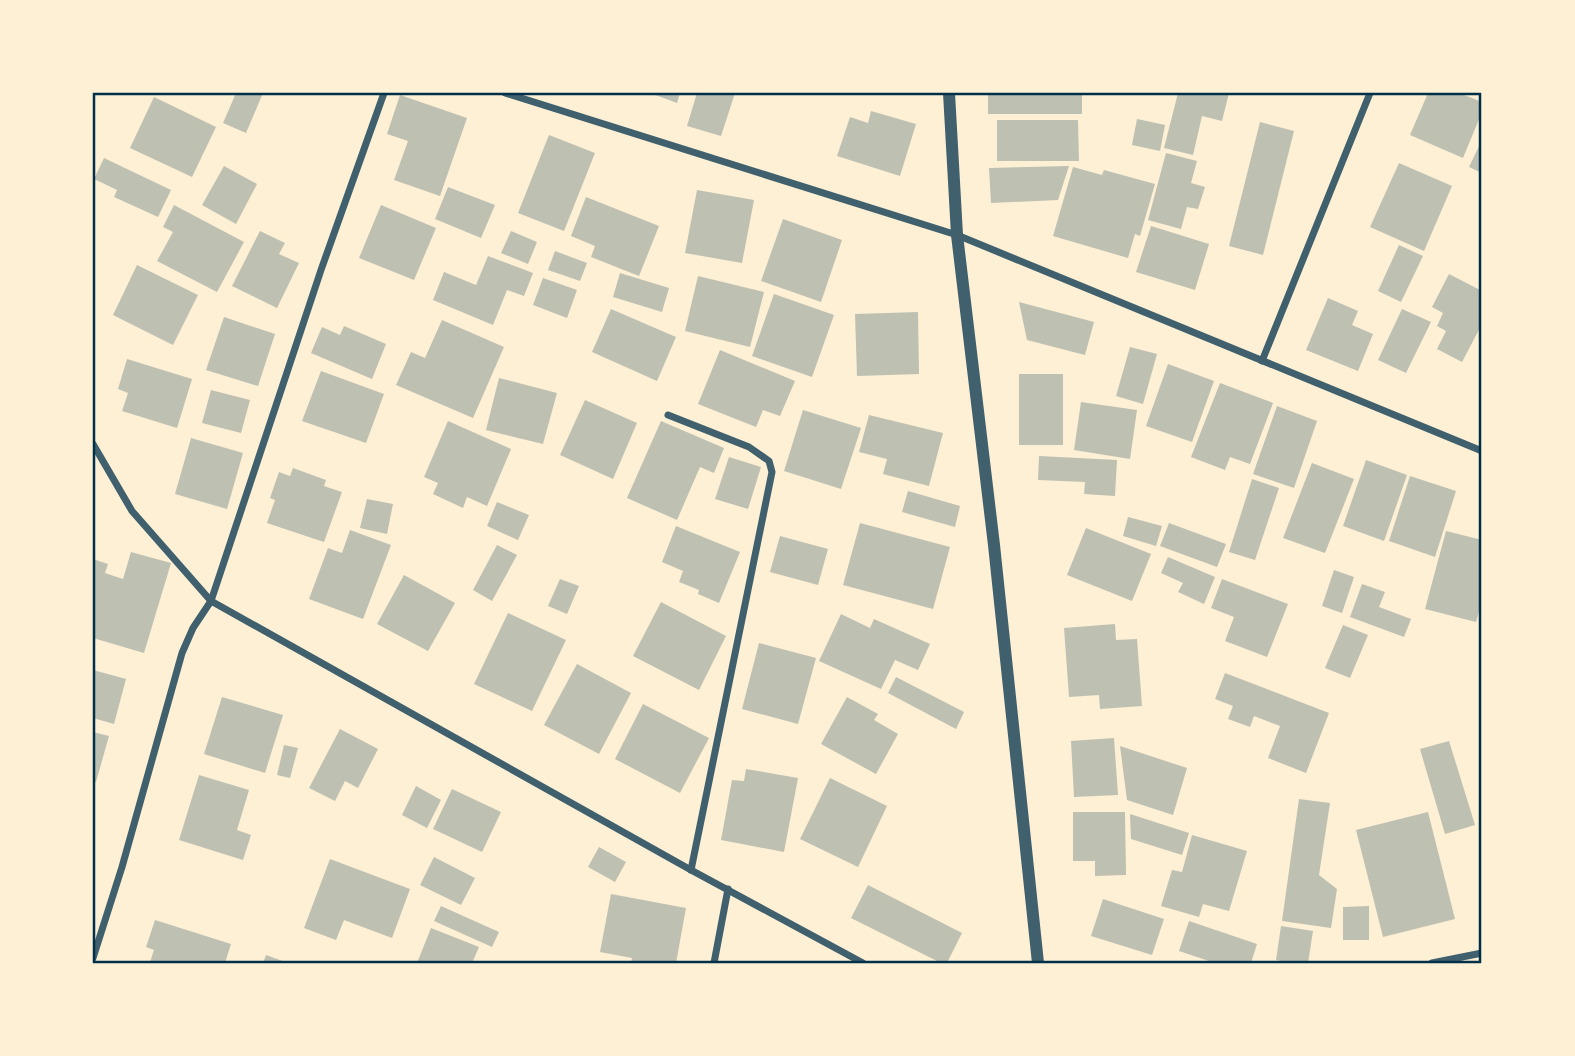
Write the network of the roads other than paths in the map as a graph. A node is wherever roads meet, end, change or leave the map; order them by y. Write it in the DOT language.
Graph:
graph roads {
  1 [pos="384,93"];
  2 [pos="505,93"];
  3 [pos="949,93"];
  4 [pos="1370,93"];
  5 [pos="957,235"];
  6 [pos="1262,360"];
  7 [pos="668,415"];
  8 [pos="93,444"];
  9 [pos="1482,451"];
  10 [pos="211,600"];
  11 [pos="691,870"];
  12 [pos="728,890"];
  13 [pos="1482,953"];
  14 [pos="93,958"];
  15 [pos="714,963"];
  16 [pos="863,963"];
  17 [pos="1038,963"];
  18 [pos="1432,963"];
  1 -- 10 [label="street"];
  2 -- 5 [label="street"];
  3 -- 5 [label="street"];
  4 -- 6 [label="street"];
  5 -- 6 [label="street"];
  5 -- 17 [label="street"];
  6 -- 9 [label="street"];
  7 -- 11 [label="street"];
  8 -- 10 [label="street"];
  10 -- 11 [label="street"];
  10 -- 14 [label="street"];
  11 -- 12 [label="street"];
  12 -- 15 [label="street"];
  12 -- 16 [label="street"];
  13 -- 18 [label="street"];
}
